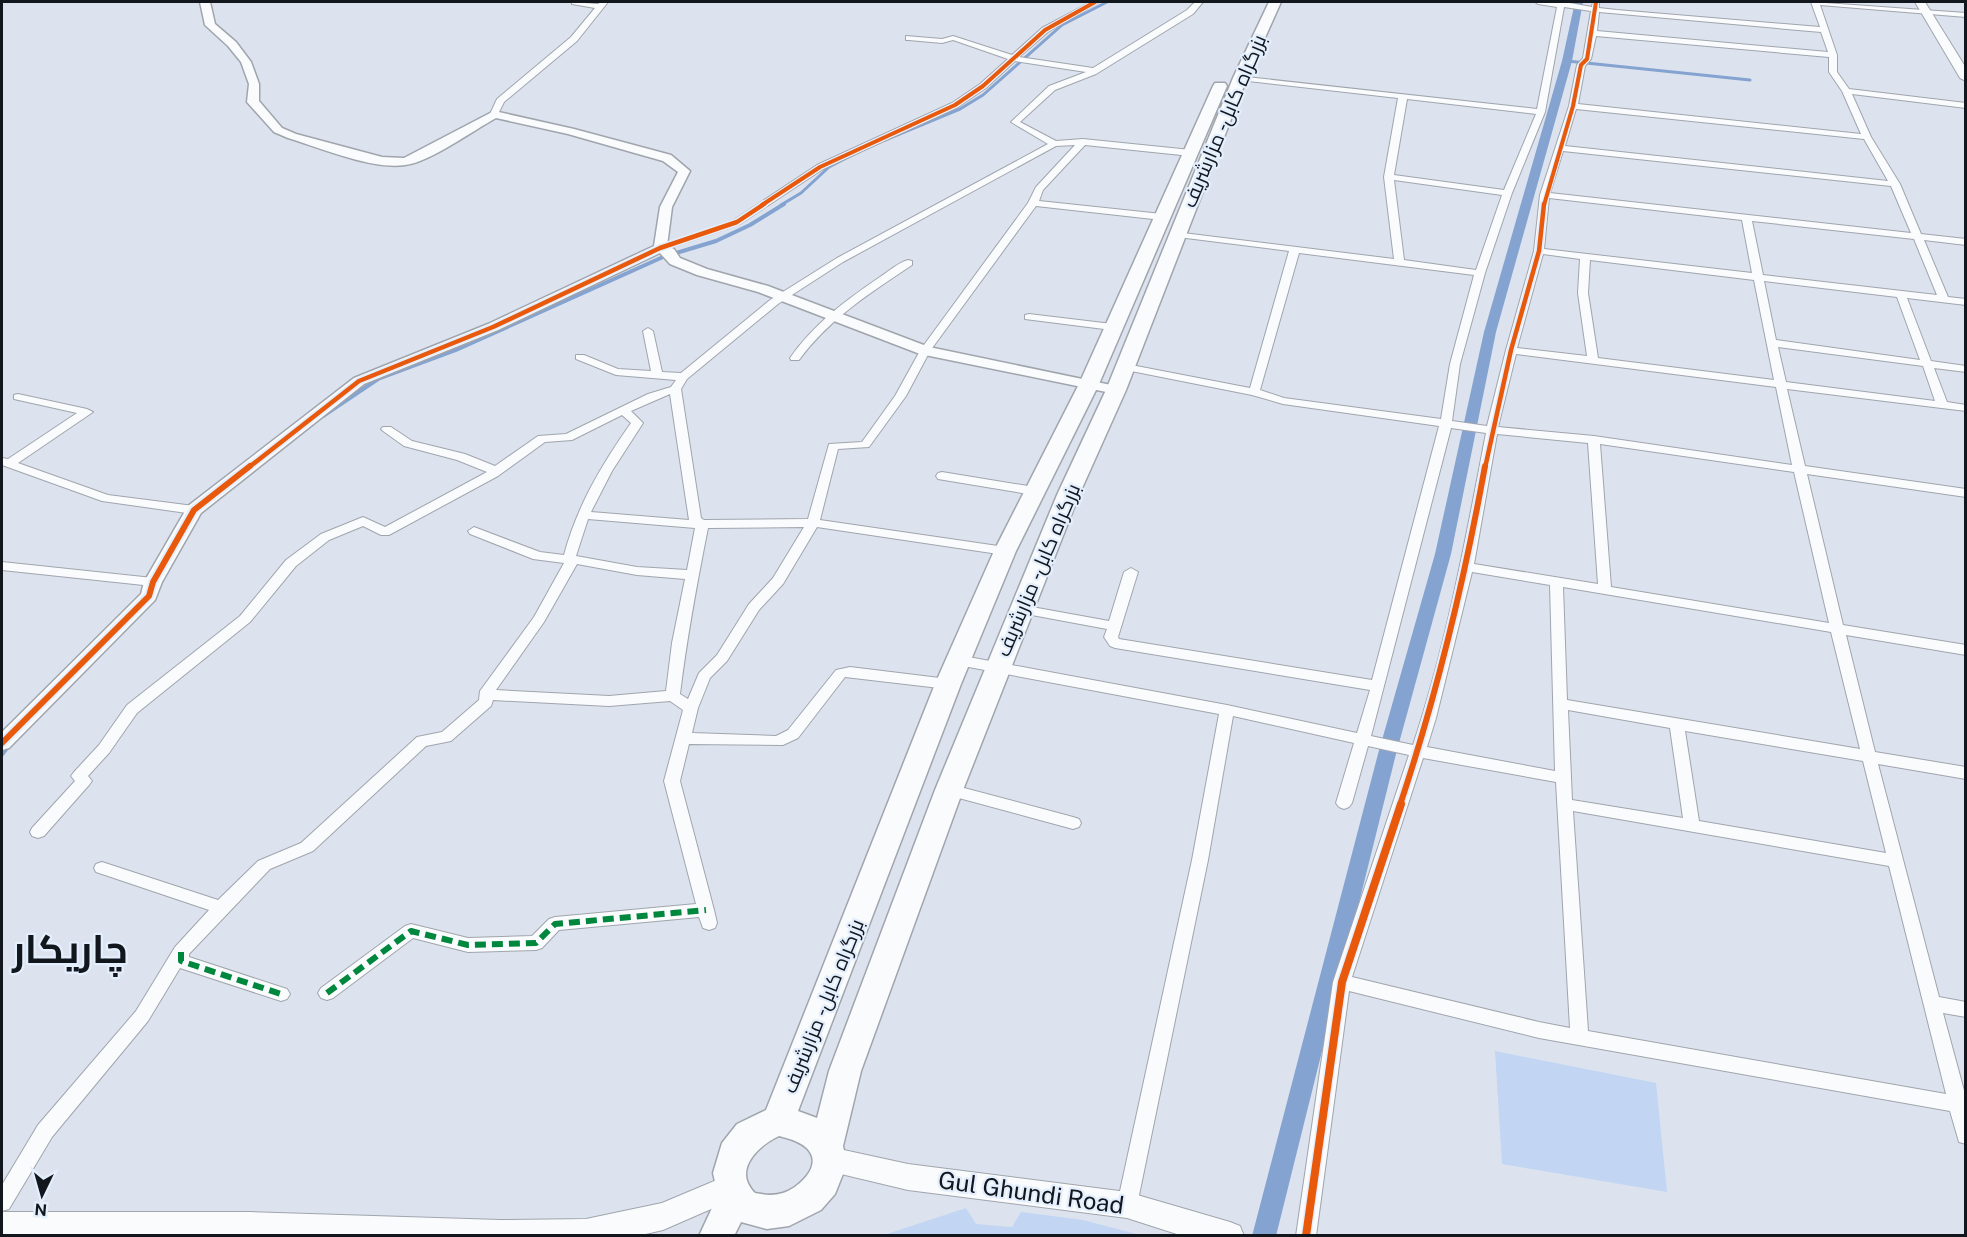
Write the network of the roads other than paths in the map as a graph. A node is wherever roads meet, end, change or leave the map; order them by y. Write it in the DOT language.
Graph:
graph roads {
  1 [pos="205,2"];
  2 [pos="575,2"];
  3 [pos="1095,2"];
  4 [pos="1199,2"];
  5 [pos="1257,2"];
  6 [pos="1275,2"];
  7 [pos="1538,2"];
  8 [pos="1815,2"];
  9 [pos="1920,2"];
  10 [pos="1564,3"];
  11 [pos="602,4"];
  12 [pos="1594,6"];
  13 [pos="1929,12"];
  14 [pos="1965,15"];
  15 [pos="1824,30"];
  16 [pos="1593,33"];
  17 [pos="909,38"];
  18 [pos="1833,55"];
  19 [pos="1019,60"];
  20 [pos="1094,71"];
  21 [pos="1240,78"];
  22 [pos="1965,78"];
  23 [pos="1846,91"];
  24 [pos="1403,96"];
  25 [pos="1573,106"];
  26 [pos="1965,106"];
  27 [pos="1541,112"];
  28 [pos="494,114"];
  29 [pos="1867,136"];
  30 [pos="1083,142"];
  31 [pos="1054,144"];
  32 [pos="1560,148"];
  33 [pos="1191,153"];
  34 [pos="1389,177"];
  35 [pos="1895,184"];
  36 [pos="1507,194"];
  37 [pos="1545,195"];
  38 [pos="1033,203"];
  39 [pos="1746,216"];
  40 [pos="1162,218"];
  41 [pos="1178,234"];
  42 [pos="1918,237"];
  43 [pos="1965,242"];
  44 [pos="1295,248"];
  45 [pos="1539,251"];
  46 [pos="668,254"];
  47 [pos="1585,256"];
  48 [pos="1399,261"];
  49 [pos="908,263"];
  50 [pos="1480,273"];
  51 [pos="1757,277"];
  52 [pos="1901,295"];
  53 [pos="782,297"];
  54 [pos="1944,299"];
  55 [pos="1965,302"];
  56 [pos="832,315"];
  57 [pos="1029,317"];
  58 [pos="1112,327"];
  59 [pos="648,332"];
  60 [pos="1771,343"];
  61 [pos="1511,350"];
  62 [pos="925,351"];
  63 [pos="580,357"];
  64 [pos="795,358"];
  65 [pos="1593,362"];
  66 [pos="1930,365"];
  67 [pos="1126,367"];
  68 [pos="1965,369"];
  69 [pos="657,374"];
  70 [pos="683,377"];
  71 [pos="1089,384"];
  72 [pos="1779,384"];
  73 [pos="675,389"];
  74 [pos="1116,390"];
  75 [pos="1254,392"];
  76 [pos="18,397"];
  77 [pos="1943,406"];
  78 [pos="1965,408"];
  79 [pos="623,410"];
  80 [pos="1446,423"];
  81 [pos="1485,428"];
  82 [pos="387,429"];
  83 [pos="1594,440"];
  84 [pos="6,462"];
  85 [pos="1800,469"];
  86 [pos="494,473"];
  87 [pos="942,476"];
  88 [pos="1034,490"];
  89 [pos="1965,493"];
  90 [pos="194,510"];
  91 [pos="585,514"];
  92 [pos="813,523"];
  93 [pos="702,525"];
  94 [pos="474,531"];
  95 [pos="1005,551"];
  96 [pos="571,560"];
  97 [pos="2,566"];
  98 [pos="1467,567"];
  99 [pos="1131,572"];
  100 [pos="694,575"];
  101 [pos="153,582"];
  102 [pos="1556,582"];
  103 [pos="1605,590"];
  104 [pos="1021,609"];
  105 [pos="1113,626"];
  106 [pos="1838,628"];
  107 [pos="1965,650"];
  108 [pos="958,660"];
  109 [pos="998,668"];
  110 [pos="948,684"];
  111 [pos="1378,686"];
  112 [pos="485,695"];
  113 [pos="673,696"];
  114 [pos="1560,704"];
  115 [pos="691,708"];
  116 [pos="1227,710"];
  117 [pos="1677,723"];
  118 [pos="683,738"];
  119 [pos="1370,740"];
  120 [pos="2,743"];
  121 [pos="1417,751"];
  122 [pos="1869,754"];
  123 [pos="1965,773"];
  124 [pos="1563,778"];
  125 [pos="950,790"];
  126 [pos="1344,803"];
  127 [pos="1564,804"];
  128 [pos="1073,823"];
  129 [pos="1692,827"];
  130 [pos="38,832"];
  131 [pos="1896,861"];
  132 [pos="102,868"];
  133 [pos="221,908"];
  134 [pos="181,952"];
  135 [pos="1342,982"];
  136 [pos="327,993"];
  137 [pos="281,994"];
  138 [pos="1932,1003"];
  139 [pos="1965,1010"];
  140 [pos="1579,1036"];
  141 [pos="1958,1104"];
  142 [pos="778,1120"];
  143 [pos="1965,1136"];
  144 [pos="828,1153"];
  145 [pos="733,1192"];
  146 [pos="2,1202"];
  147 [pos="1127,1205"];
  148 [pos="2,1226"];
  149 [pos="775,1227"];
  150 [pos="716,1236"];
  151 [pos="1230,1236"];
  152 [pos="1306,1236"];
  1 -- 28 [label="street"];
  2 -- 11 [label="street"];
  3 -- 19 [label="street"];
  4 -- 20 [label="street"];
  5 -- 33 [label="highway, بزرگراه کابل - مزارشریف"];
  6 -- 21 [label="highway, بزرگراه کابل - مزارشریف"];
  7 -- 10 [label="street"];
  8 -- 13 [label="street"];
  8 -- 15 [label="street"];
  9 -- 13 [label="main road"];
  10 -- 12 [label="street"];
  10 -- 27 [label="street"];
  11 -- 28 [label="street"];
  12 -- 15 [label="street"];
  12 -- 16 [label="street"];
  13 -- 14 [label="street"];
  13 -- 22 [label="main road"];
  15 -- 18 [label="street"];
  16 -- 18 [label="street"];
  16 -- 25 [label="street"];
  17 -- 19 [label="street"];
  18 -- 23 [label="street"];
  19 -- 20 [label="street"];
  19 -- 46 [label="street"];
  20 -- 31 [label="street"];
  21 -- 24 [label="street"];
  21 -- 41 [label="highway, بزرگراه کابل - مزارشریف"];
  23 -- 26 [label="street"];
  23 -- 29 [label="street"];
  24 -- 27 [label="street"];
  24 -- 34 [label="street"];
  25 -- 29 [label="street"];
  25 -- 32 [label="street"];
  27 -- 36 [label="street"];
  28 -- 46 [label="street"];
  29 -- 35 [label="street"];
  30 -- 31 [label="street"];
  30 -- 33 [label="street"];
  30 -- 38 [label="street"];
  31 -- 53 [label="street"];
  32 -- 35 [label="street"];
  32 -- 37 [label="street"];
  33 -- 40 [label="highway, بزرگراه کابل - مزارشریف"];
  34 -- 36 [label="street"];
  34 -- 48 [label="street"];
  35 -- 42 [label="street"];
  36 -- 50 [label="street"];
  37 -- 39 [label="street"];
  37 -- 45 [label="street"];
  38 -- 40 [label="street"];
  38 -- 62 [label="street"];
  39 -- 42 [label="street"];
  39 -- 51 [label="street"];
  40 -- 58 [label="highway, بزرگراه کابل - مزارشریف"];
  41 -- 44 [label="street"];
  41 -- 67 [label="highway, بزرگراه کابل - مزارشریف"];
  42 -- 43 [label="street"];
  42 -- 54 [label="street"];
  44 -- 48 [label="street"];
  44 -- 75 [label="street"];
  45 -- 47 [label="street"];
  45 -- 61 [label="street"];
  46 -- 53 [label="street"];
  46 -- 90 [label="street"];
  47 -- 51 [label="street"];
  47 -- 65 [label="street"];
  48 -- 50 [label="street"];
  49 -- 56 [label="street"];
  50 -- 80 [label="street"];
  51 -- 52 [label="street"];
  51 -- 60 [label="street"];
  52 -- 54 [label="street"];
  52 -- 66 [label="street"];
  53 -- 56 [label="street"];
  53 -- 70 [label="street"];
  54 -- 55 [label="street"];
  56 -- 62 [label="street"];
  56 -- 64 [label="street"];
  57 -- 58 [label="street"];
  58 -- 71 [label="highway, بزرگراه کابل - مزارشریف"];
  59 -- 69 [label="street"];
  60 -- 66 [label="street"];
  60 -- 72 [label="street"];
  61 -- 65 [label="street"];
  61 -- 81 [label="street"];
  62 -- 71 [label="street"];
  62 -- 92 [label="street"];
  63 -- 69 [label="street"];
  65 -- 72 [label="street"];
  66 -- 68 [label="street"];
  66 -- 77 [label="street"];
  67 -- 74 [label="highway, بزرگراه کابل - مزارشریف"];
  67 -- 75 [label="street"];
  69 -- 70 [label="street"];
  70 -- 73 [label="street"];
  71 -- 74 [label="street"];
  71 -- 88 [label="highway, بزرگراه کابل - مزارشریف"];
  72 -- 77 [label="street"];
  72 -- 85 [label="street"];
  73 -- 79 [label="street"];
  73 -- 93 [label="street"];
  74 -- 104 [label="highway, بزرگراه کابل - مزارشریف"];
  75 -- 80 [label="street"];
  76 -- 84 [label="street"];
  77 -- 78 [label="street"];
  79 -- 86 [label="street"];
  79 -- 91 [label="street"];
  80 -- 81 [label="street"];
  80 -- 111 [label="street"];
  81 -- 83 [label="street"];
  81 -- 98 [label="street"];
  82 -- 86 [label="street"];
  83 -- 85 [label="street"];
  83 -- 103 [label="street"];
  84 -- 90 [label="street"];
  85 -- 89 [label="street"];
  85 -- 106 [label="street"];
  86 -- 130 [label="street"];
  87 -- 88 [label="street"];
  88 -- 95 [label="highway, بزرگراه کابل - مزارشریف"];
  90 -- 101 [label="street"];
  91 -- 93 [label="street"];
  91 -- 96 [label="street"];
  92 -- 93 [label="street"];
  92 -- 95 [label="street"];
  92 -- 115 [label="street"];
  93 -- 100 [label="street"];
  94 -- 96 [label="street"];
  95 -- 108 [label="highway, بزرگراه کابل - مزارشریف"];
  96 -- 100 [label="street"];
  96 -- 112 [label="street"];
  97 -- 101 [label="street"];
  98 -- 102 [label="street"];
  98 -- 121 [label="street"];
  99 -- 105 [label="street"];
  100 -- 113 [label="street"];
  101 -- 120 [label="street"];
  102 -- 103 [label="street"];
  102 -- 114 [label="street"];
  103 -- 106 [label="street"];
  104 -- 105 [label="street"];
  104 -- 109 [label="highway, بزرگراه کابل - مزارشریف"];
  105 -- 111 [label="street"];
  106 -- 107 [label="street"];
  106 -- 122 [label="street"];
  108 -- 109 [label="street"];
  108 -- 110 [label="highway, بزرگراه کابل - مزارشریف"];
  109 -- 116 [label="street"];
  109 -- 125 [label="highway, بزرگراه کابل - مزارشریف"];
  110 -- 118 [label="street"];
  110 -- 142 [label="highway, بزرگراه کابل - مزارشریف"];
  111 -- 119 [label="street"];
  112 -- 113 [label="street"];
  112 -- 133 [label="street"];
  113 -- 115 [label="street"];
  114 -- 117 [label="street"];
  114 -- 124 [label="street"];
  115 -- 118 [label="street"];
  116 -- 119 [label="street"];
  116 -- 147 [label="street"];
  117 -- 122 [label="street"];
  117 -- 129 [label="street"];
  118 -- 136 [label="street"];
  119 -- 121 [label="street"];
  119 -- 126 [label="street"];
  121 -- 124 [label="street"];
  121 -- 135 [label="street"];
  122 -- 123 [label="street"];
  122 -- 131 [label="street"];
  124 -- 127 [label="street"];
  125 -- 128 [label="street"];
  125 -- 144 [label="highway, بزرگراه کابل - مزارشریف"];
  127 -- 129 [label="street"];
  127 -- 140 [label="street"];
  129 -- 131 [label="street"];
  131 -- 138 [label="street"];
  132 -- 133 [label="street"];
  133 -- 134 [label="street"];
  134 -- 137 [label="street"];
  134 -- 146 [label="street"];
  135 -- 140 [label="street"];
  135 -- 152 [label="street"];
  138 -- 139 [label="street"];
  138 -- 141 [label="street"];
  140 -- 141 [label="street"];
  141 -- 143 [label="street"];
  142 -- 144 [label="highway"];
  142 -- 145 [label="highway"];
  144 -- 147 [label="main road, Gul Ghundi Road"];
  144 -- 149 [label="highway"];
  145 -- 148 [label="main road"];
  145 -- 149 [label="highway"];
  145 -- 150 [label="highway"];
  147 -- 151 [label="main road, Gul Ghundi Road"];
}
